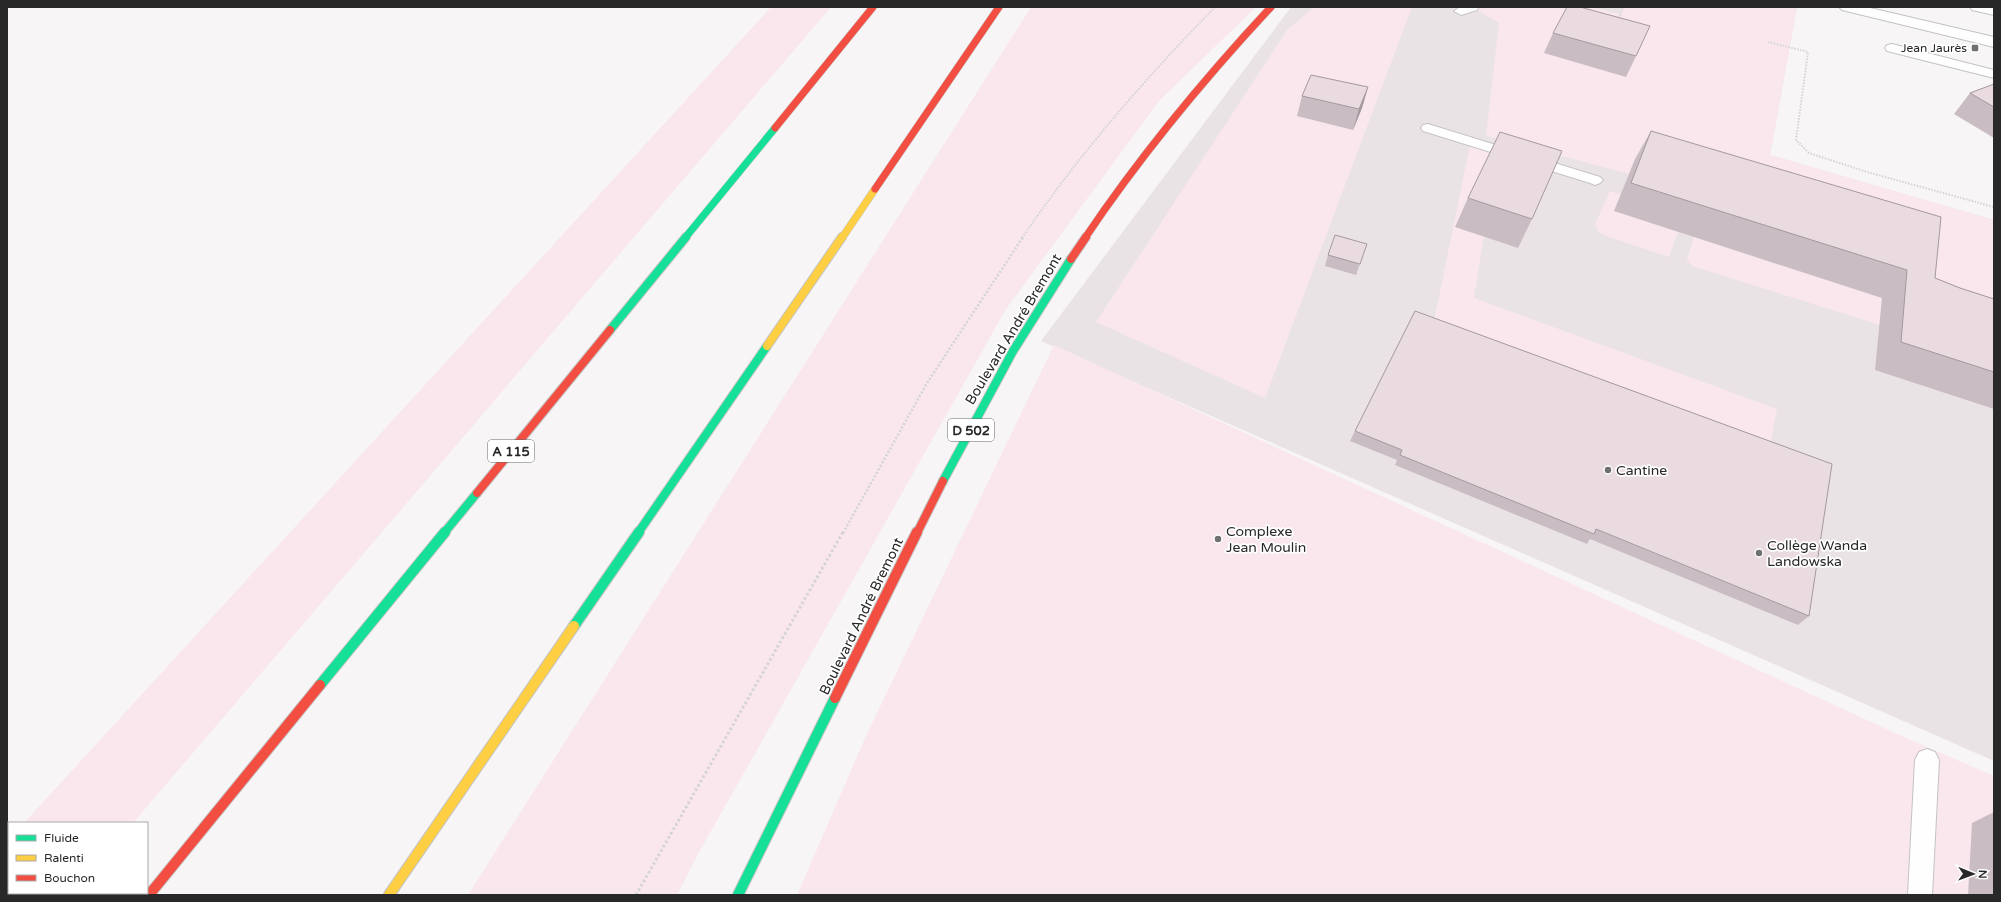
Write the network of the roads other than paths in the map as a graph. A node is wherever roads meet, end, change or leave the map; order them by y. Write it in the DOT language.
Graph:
graph roads {
  1 [pos="873,7"];
  2 [pos="999,7"];
  3 [pos="1271,7"];
  4 [pos="1847,7"];
  5 [pos="1977,7"];
  6 [pos="1994,11"];
  7 [pos="1994,42"];
  8 [pos="1892,48"];
  9 [pos="1994,74"];
  10 [pos="1428,128"];
  11 [pos="1595,180"];
  12 [pos="1927,760"];
  13 [pos="149,895"];
  14 [pos="389,895"];
  15 [pos="738,895"];
  16 [pos="1920,895"];
  1 -- 13 [label="main road, A 115"];
  2 -- 14 [label="main road"];
  3 -- 15 [label="main road, Boulevard André Bremont / D 502"];
  4 -- 7 [label="street"];
  5 -- 6 [label="lane"];
  8 -- 9 [label="lane"];
  10 -- 11 [label="lane"];
  12 -- 16 [label="lane"];
}
